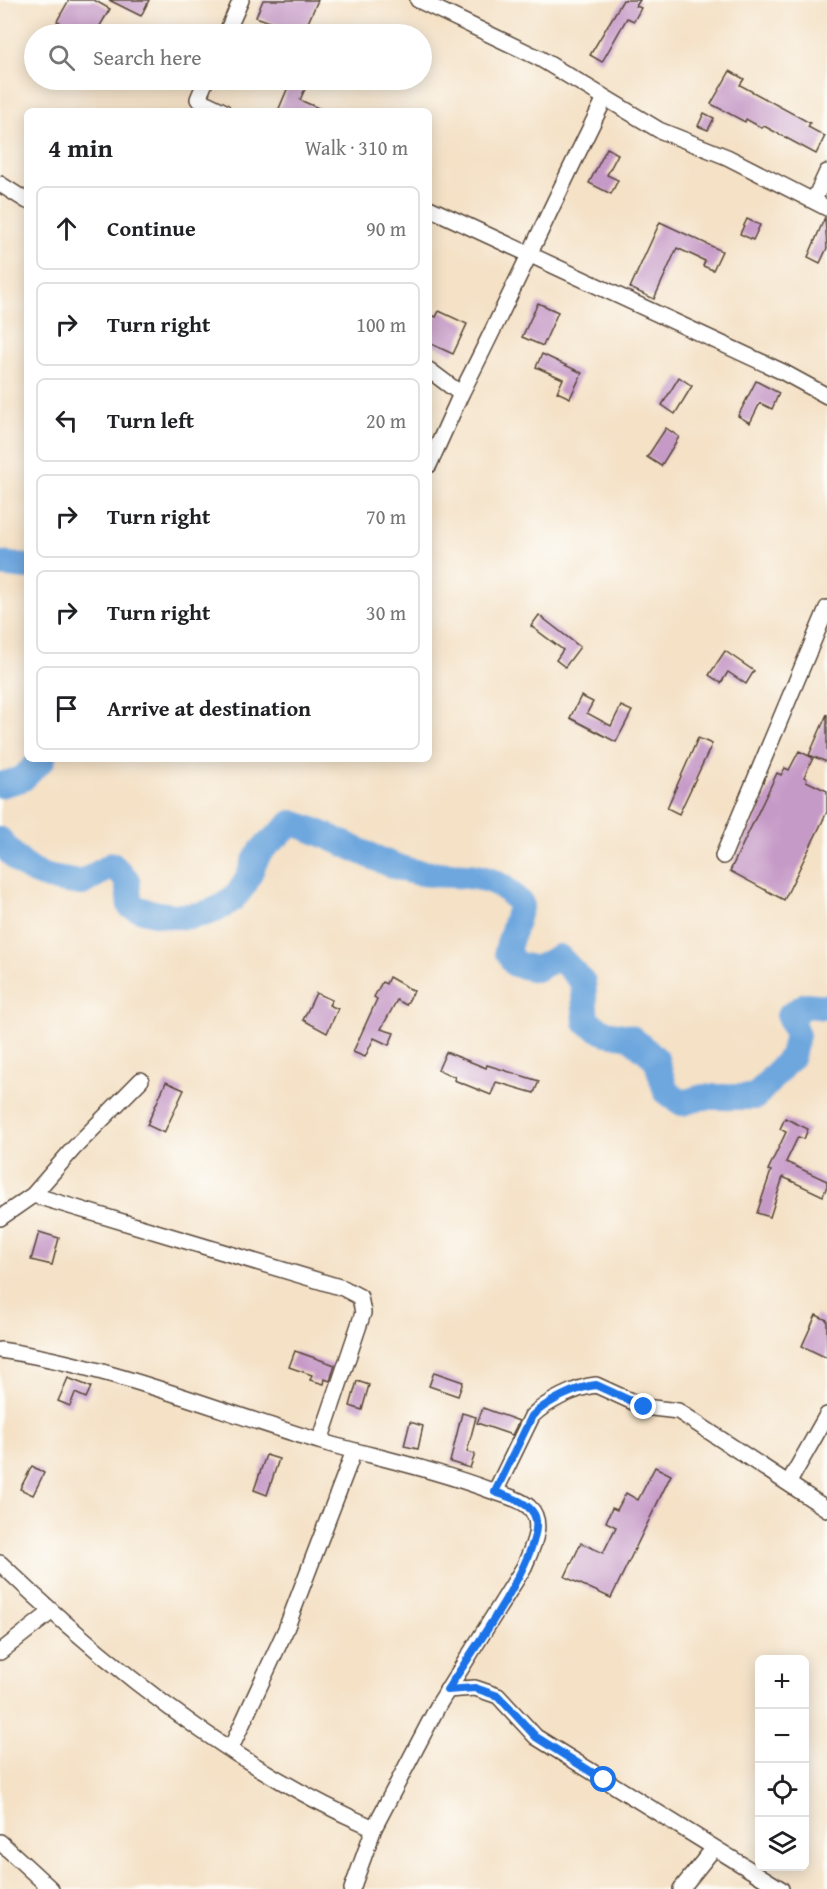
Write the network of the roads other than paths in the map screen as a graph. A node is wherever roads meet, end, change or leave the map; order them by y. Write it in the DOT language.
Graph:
graph roads {
  1 [pos="241,0"];
  2 [pos="418,0"];
  3 [pos="230,24"];
  4 [pos="202,90"];
  5 [pos="605,98"];
  6 [pos="217,108"];
  7 [pos="827,172"];
  8 [pos="0,184"];
  9 [pos="24,199"];
  10 [pos="820,204"];
  11 [pos="432,209"];
  12 [pos="531,255"];
  13 [pos="432,372"];
  14 [pos="461,394"];
  15 [pos="827,396"];
  16 [pos="432,458"];
  17 [pos="827,608"];
  18 [pos="723,856"];
  19 [pos="141,1080"];
  20 [pos="33,1195"];
  21 [pos="0,1218"];
  22 [pos="0,1350"];
  23 [pos="827,1415"];
  24 [pos="320,1441"];
  25 [pos="354,1451"];
  26 [pos="789,1482"];
  27 [pos="495,1492"];
  28 [pos="827,1509"];
  29 [pos="0,1563"];
  30 [pos="51,1612"];
  31 [pos="0,1652"];
  32 [pos="447,1690"];
  33 [pos="231,1748"];
  34 [pos="374,1828"];
  35 [pos="0,1842"];
  36 [pos="714,1848"];
  37 [pos="51,1889"];
  38 [pos="352,1889"];
  39 [pos="681,1889"];
  40 [pos="781,1889"];
  1 -- 3 [label="street"];
  2 -- 5 [label="street"];
  4 -- 6 [label="street"];
  5 -- 10 [label="street"];
  5 -- 12 [label="street"];
  7 -- 10 [label="street"];
  8 -- 9 [label="street"];
  11 -- 12 [label="street"];
  12 -- 14 [label="street"];
  12 -- 15 [label="street"];
  13 -- 14 [label="street"];
  14 -- 16 [label="street"];
  17 -- 18 [label="street"];
  19 -- 20 [label="street"];
  20 -- 21 [label="street"];
  20 -- 24 [label="street"];
  22 -- 24 [label="street"];
  23 -- 26 [label="street"];
  24 -- 25 [label="street"];
  25 -- 27 [label="street"];
  25 -- 33 [label="street"];
  26 -- 27 [label="street"];
  26 -- 28 [label="street"];
  27 -- 32 [label="street"];
  29 -- 30 [label="street"];
  30 -- 31 [label="street"];
  30 -- 33 [label="street"];
  32 -- 34 [label="street"];
  32 -- 36 [label="street"];
  33 -- 34 [label="street"];
  34 -- 38 [label="street"];
  35 -- 37 [label="street"];
  36 -- 39 [label="street"];
  36 -- 40 [label="street"];
}
